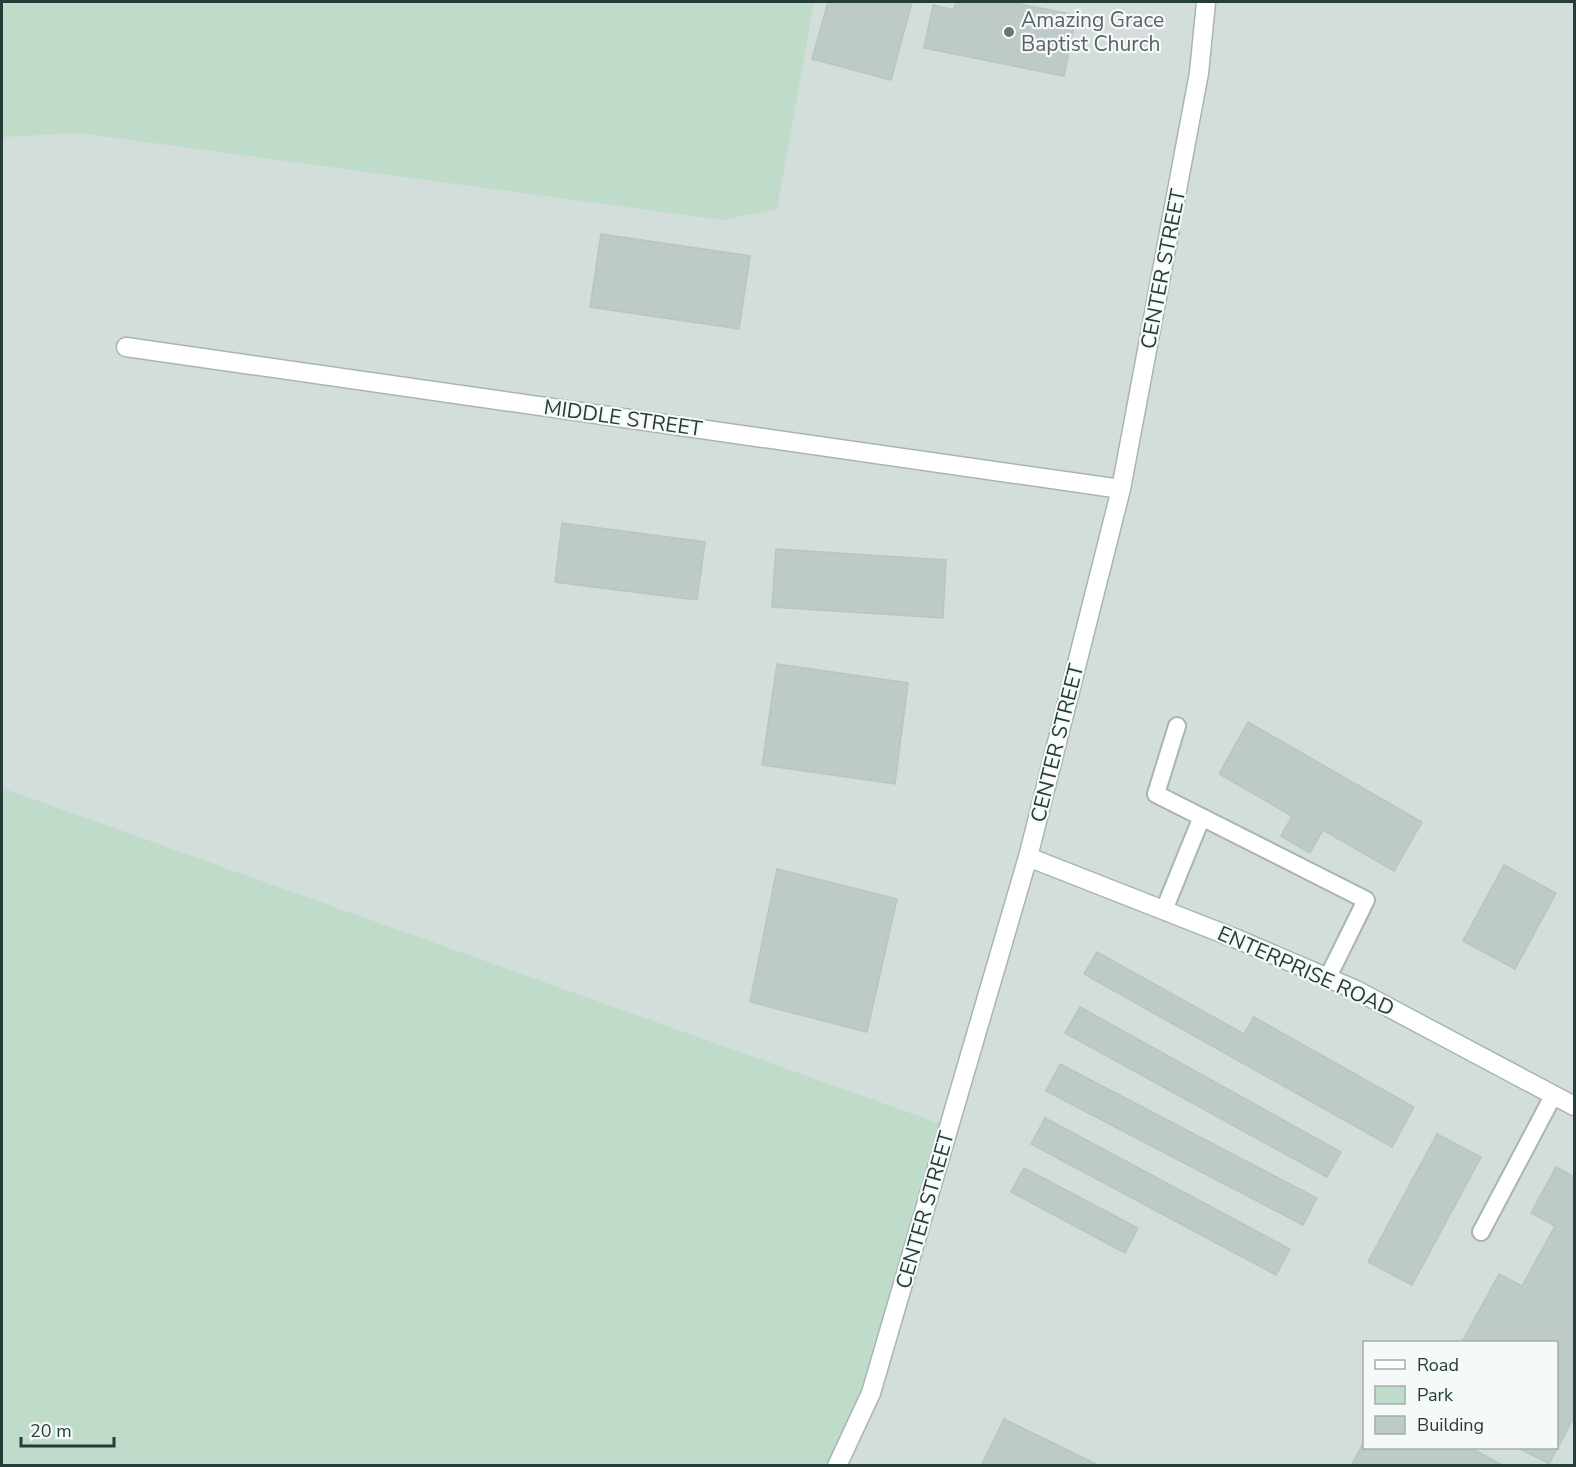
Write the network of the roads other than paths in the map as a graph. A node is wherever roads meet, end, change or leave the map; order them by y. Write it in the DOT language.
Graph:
graph roads {
  1 [pos="1206,2"];
  2 [pos="126,347"];
  3 [pos="1121,489"];
  4 [pos="1177,726"];
  5 [pos="1201,819"];
  6 [pos="1028,857"];
  7 [pos="1164,910"];
  8 [pos="1328,978"];
  9 [pos="1553,1096"];
  10 [pos="1575,1106"];
  11 [pos="1481,1232"];
  12 [pos="837,1466"];
  1 -- 3 [label="street, CENTER STREET"];
  2 -- 3 [label="street, MIDDLE STREET"];
  3 -- 6 [label="street, CENTER STREET"];
  4 -- 5 [label="lane"];
  5 -- 7 [label="lane"];
  5 -- 8 [label="lane"];
  6 -- 7 [label="street, ENTERPRISE ROAD"];
  6 -- 12 [label="street, CENTER STREET"];
  7 -- 8 [label="street, ENTERPRISE ROAD"];
  8 -- 9 [label="street, ENTERPRISE ROAD"];
  9 -- 10 [label="street, ENTERPRISE ROAD"];
  9 -- 11 [label="lane"];
}
